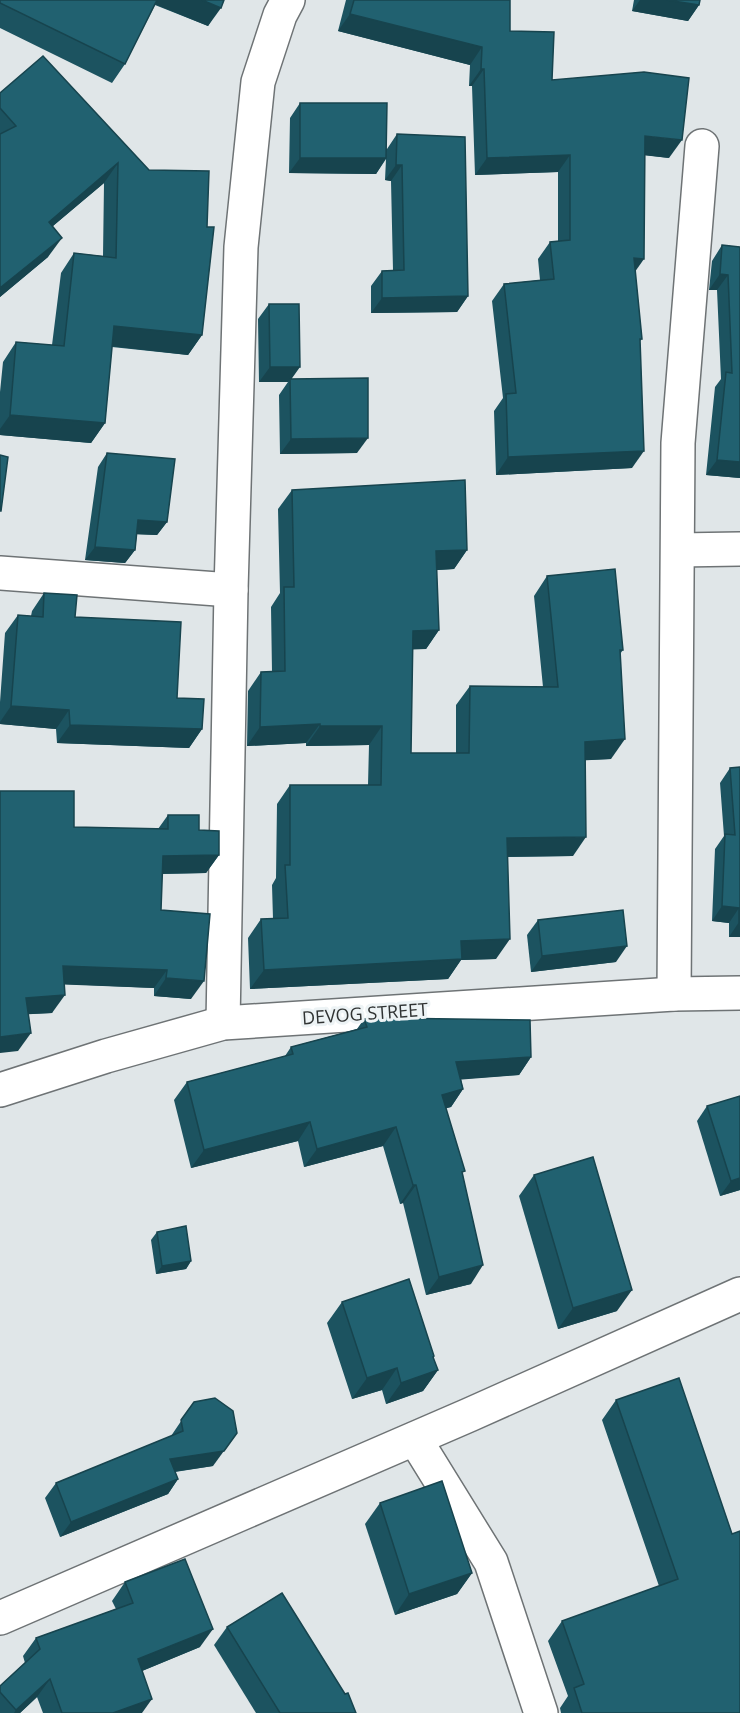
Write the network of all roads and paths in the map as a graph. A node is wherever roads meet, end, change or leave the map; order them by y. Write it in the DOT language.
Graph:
graph roads {
  1 [pos="288,0"];
  2 [pos="702,146"];
  3 [pos="740,549"];
  4 [pos="678,550"];
  5 [pos="0,573"];
  6 [pos="231,590"];
  7 [pos="740,993"];
  8 [pos="674,994"];
  9 [pos="223,1023"];
  10 [pos="0,1090"];
  11 [pos="740,1294"];
  12 [pos="415,1439"];
  13 [pos="0,1618"];
  14 [pos="541,1713"];
  1 -- 6 [label="street"];
  2 -- 4 [label="street"];
  3 -- 4 [label="street"];
  4 -- 8 [label="street"];
  5 -- 6 [label="street"];
  6 -- 9 [label="street"];
  7 -- 8 [label="street, DEVOG STREET"];
  8 -- 9 [label="street, DEVOG STREET"];
  9 -- 10 [label="street, DEVOG STREET"];
  11 -- 12 [label="street"];
  12 -- 13 [label="street"];
  12 -- 14 [label="street"];
}
